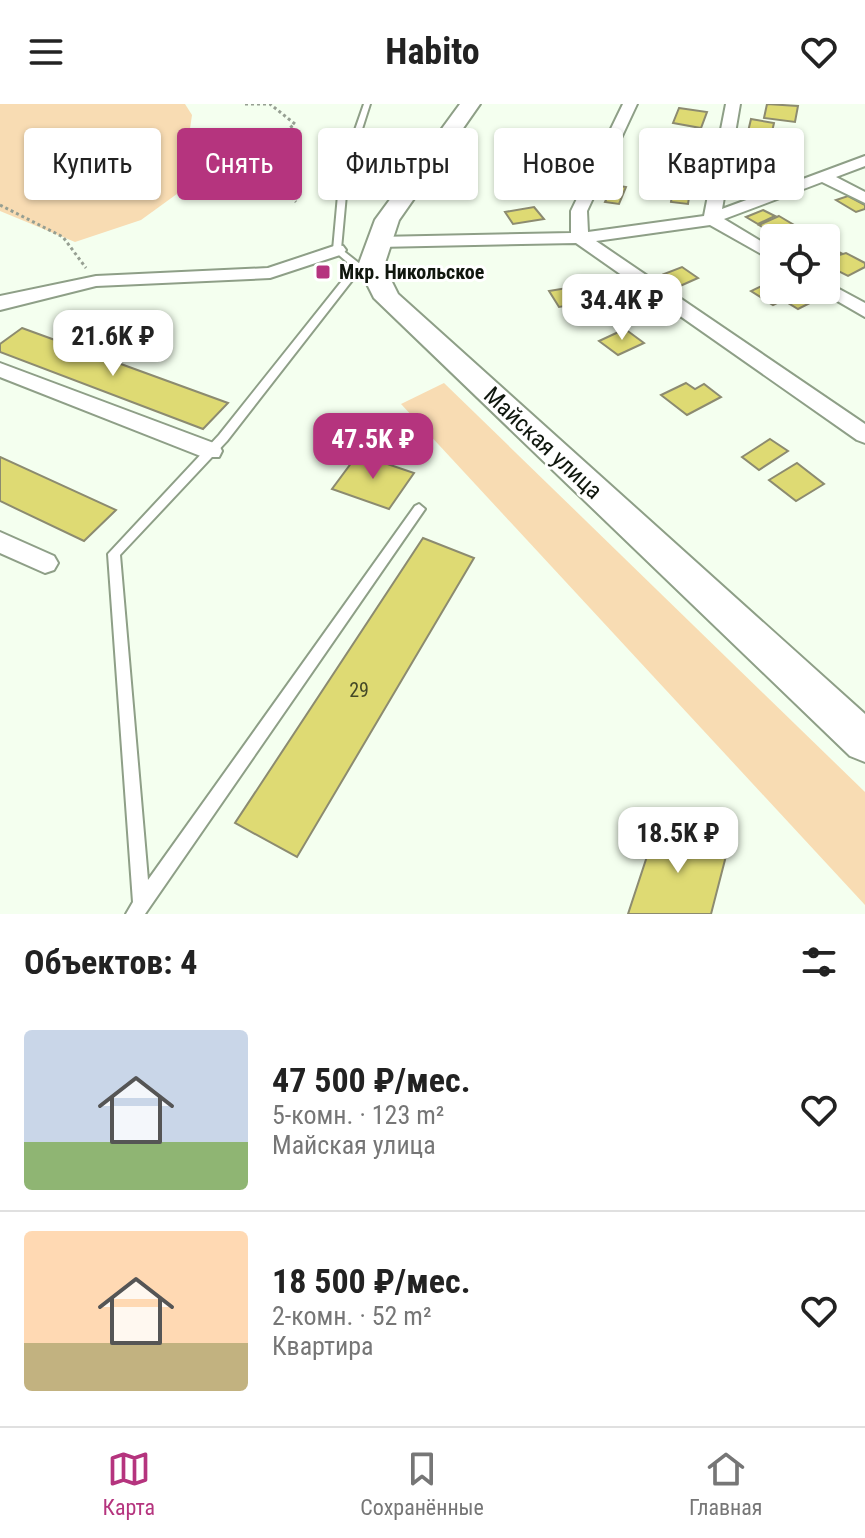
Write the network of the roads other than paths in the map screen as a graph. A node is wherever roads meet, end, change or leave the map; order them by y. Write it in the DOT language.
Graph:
graph roads {
  1 [pos="367,104"];
  2 [pos="470,104"];
  3 [pos="630,104"];
  4 [pos="733,104"];
  5 [pos="865,161"];
  6 [pos="824,177"];
  7 [pos="865,198"];
  8 [pos="712,219"];
  9 [pos="580,238"];
  10 [pos="760,248"];
  11 [pos="361,256"];
  12 [pos="840,296"];
  13 [pos="0,304"];
  14 [pos="865,311"];
  15 [pos="0,370"];
  16 [pos="865,435"];
  17 [pos="211,451"];
  18 [pos="419,509"];
  19 [pos="0,542"];
  20 [pos="45,563"];
  21 [pos="865,742"];
  22 [pos="139,909"];
  1 -- 11 [label="lane"];
  2 -- 11 [label="street"];
  3 -- 9 [label="street"];
  4 -- 8 [label="street"];
  5 -- 6 [label="street"];
  6 -- 7 [label="street"];
  6 -- 8 [label="street"];
  8 -- 9 [label="street"];
  8 -- 10 [label="street"];
  9 -- 11 [label="street"];
  9 -- 16 [label="street"];
  11 -- 13 [label="street"];
  11 -- 17 [label="lane"];
  11 -- 21 [label="street, Майская улица"];
  12 -- 14 [label="street"];
  15 -- 17 [label="street"];
  17 -- 22 [label="lane"];
  18 -- 22 [label="lane"];
  19 -- 20 [label="street"];
}
